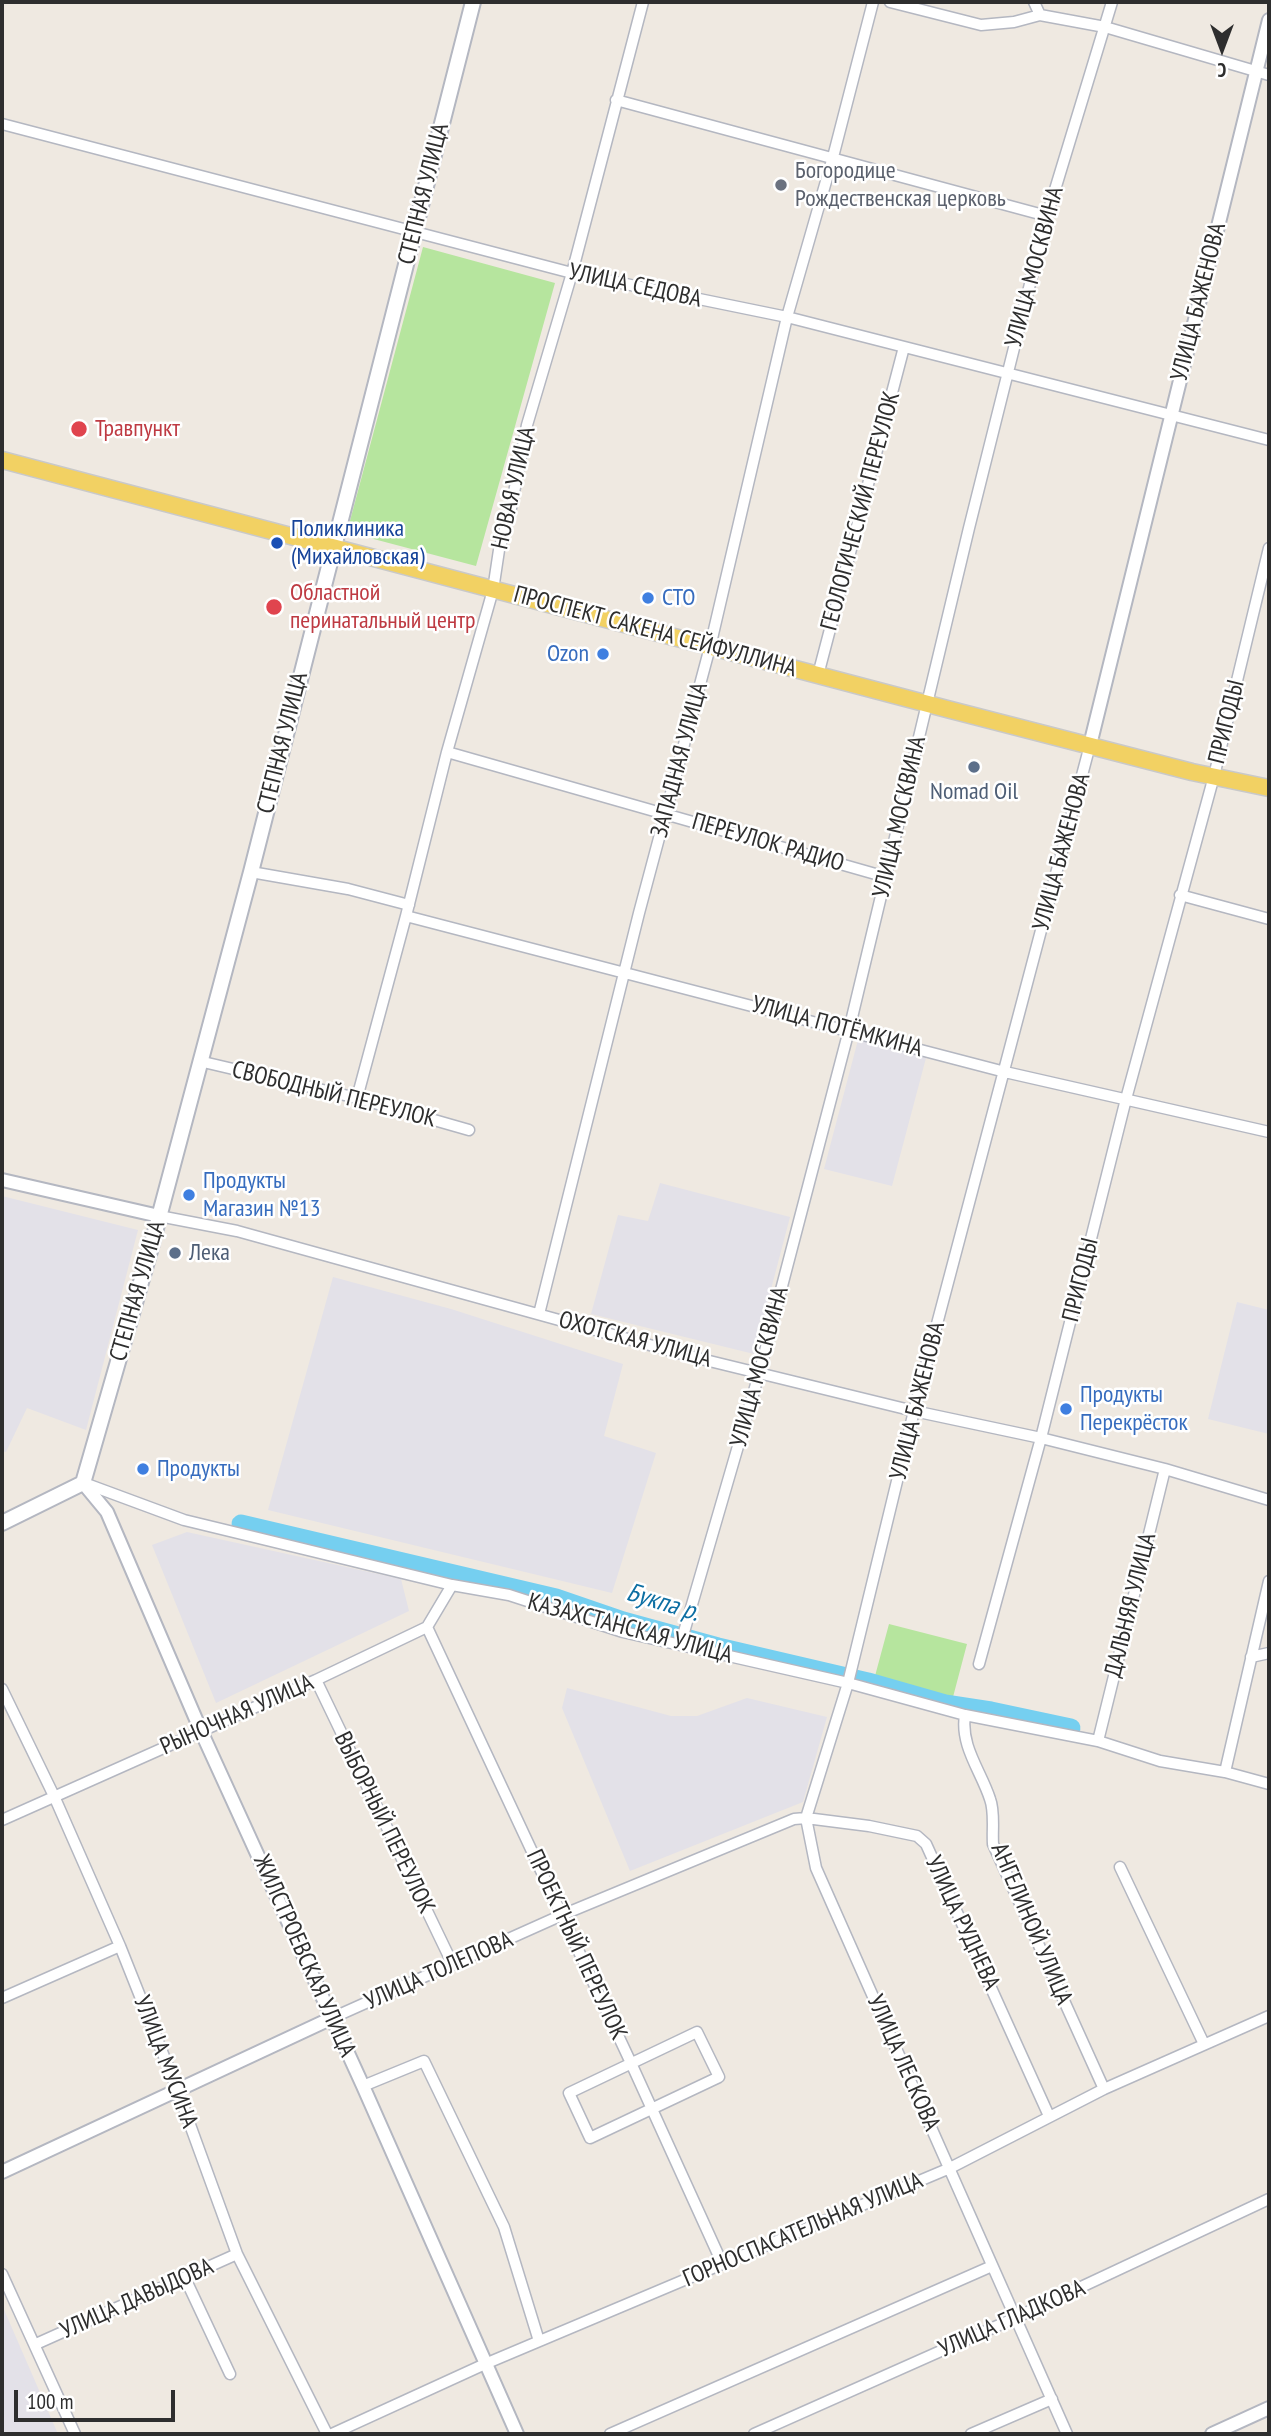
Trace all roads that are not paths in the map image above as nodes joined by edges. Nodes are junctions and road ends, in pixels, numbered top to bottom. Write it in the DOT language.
graph roads {
  1 [pos="472,2"];
  2 [pos="643,2"];
  3 [pos="873,2"];
  4 [pos="890,2"];
  5 [pos="1034,2"];
  6 [pos="1112,2"];
  7 [pos="1040,15"];
  8 [pos="1269,20"];
  9 [pos="1105,27"];
  10 [pos="1256,72"];
  11 [pos="1269,75"];
  12 [pos="616,100"];
  13 [pos="2,124"];
  14 [pos="833,158"];
  15 [pos="1047,216"];
  16 [pos="415,233"];
  17 [pos="572,274"];
  18 [pos="787,317"];
  19 [pos="904,347"];
  20 [pos="1007,373"];
  21 [pos="1171,416"];
  22 [pos="1269,440"];
  23 [pos="2,460"];
  24 [pos="332,547"];
  25 [pos="1269,548"];
  26 [pos="493,590"];
  27 [pos="710,647"];
  28 [pos="818,675"];
  29 [pos="927,703"];
  30 [pos="1090,746"];
  31 [pos="447,752"];
  32 [pos="1214,776"];
  33 [pos="1269,788"];
  34 [pos="665,813"];
  35 [pos="251,872"];
  36 [pos="886,877"];
  37 [pos="1180,895"];
  38 [pos="408,911"];
  39 [pos="1269,919"];
  40 [pos="624,971"];
  41 [pos="849,1030"];
  42 [pos="199,1061"];
  43 [pos="1006,1072"];
  44 [pos="357,1098"];
  45 [pos="1126,1099"];
  46 [pos="469,1130"];
  47 [pos="1269,1132"];
  48 [pos="2,1181"];
  49 [pos="159,1216"];
  50 [pos="539,1314"];
  51 [pos="759,1374"];
  52 [pos="914,1411"];
  53 [pos="1041,1437"];
  54 [pos="1165,1469"];
  55 [pos="83,1482"];
  56 [pos="1269,1500"];
  57 [pos="2,1523"];
  58 [pos="1269,1581"];
  59 [pos="452,1585"];
  60 [pos="427,1627"];
  61 [pos="684,1632"];
  62 [pos="1269,1653"];
  63 [pos="1251,1657"];
  64 [pos="979,1664"];
  65 [pos="316,1680"];
  66 [pos="848,1683"];
  67 [pos="2,1689"];
  68 [pos="965,1715"];
  69 [pos="201,1731"];
  70 [pos="1098,1741"];
  71 [pos="1225,1772"];
  72 [pos="1269,1783"];
  73 [pos="54,1796"];
  74 [pos="806,1818"];
  75 [pos="2,1820"];
  76 [pos="1120,1867"];
  77 [pos="562,1915"];
  78 [pos="120,1946"];
  79 [pos="453,1965"];
  80 [pos="2,1998"];
  81 [pos="1269,2016"];
  82 [pos="332,2018"];
  83 [pos="1204,2044"];
  84 [pos="631,2063"];
  85 [pos="363,2086"];
  86 [pos="177,2089"];
  87 [pos="1104,2090"];
  88 [pos="652,2109"];
  89 [pos="1049,2116"];
  90 [pos="950,2168"];
  91 [pos="2,2172"];
  92 [pos="1269,2199"];
  93 [pos="237,2253"];
  94 [pos="722,2263"];
  95 [pos="992,2266"];
  96 [pos="2,2274"];
  97 [pos="185,2278"];
  98 [pos="1016,2318"];
  99 [pos="539,2342"];
  100 [pos="36,2344"];
  101 [pos="485,2364"];
  102 [pos="230,2374"];
  103 [pos="1052,2399"];
  104 [pos="1269,2408"];
  105 [pos="75,2434"];
  106 [pos="329,2434"];
  107 [pos="517,2434"];
  108 [pos="610,2434"];
  109 [pos="754,2434"];
  110 [pos="971,2434"];
  111 [pos="1068,2434"];
  112 [pos="1212,2434"];
  1 -- 16 [label="main road, СТЕПНАЯ УЛИЦА"];
  2 -- 12 [label="street, НОВАЯ УЛИЦА"];
  3 -- 14 [label="street, ЗАПАДНАЯ УЛИЦА"];
  4 -- 7 [label="street"];
  5 -- 7 [label="street"];
  6 -- 9 [label="street, УЛИЦА МОСКВИНА"];
  7 -- 9 [label="street"];
  8 -- 10 [label="street, УЛИЦА БАЖЕНОВА"];
  9 -- 10 [label="street"];
  9 -- 15 [label="street, УЛИЦА МОСКВИНА"];
  10 -- 11 [label="street"];
  10 -- 21 [label="street, УЛИЦА БАЖЕНОВА"];
  12 -- 14 [label="street"];
  12 -- 17 [label="street, НОВАЯ УЛИЦА"];
  13 -- 16 [label="street, УЛИЦА СЕДОВА"];
  14 -- 15 [label="street"];
  14 -- 18 [label="street, ЗАПАДНАЯ УЛИЦА"];
  15 -- 20 [label="street, УЛИЦА МОСКВИНА"];
  16 -- 17 [label="street, УЛИЦА СЕДОВА"];
  16 -- 24 [label="main road, СТЕПНАЯ УЛИЦА"];
  17 -- 18 [label="street, УЛИЦА СЕДОВА"];
  17 -- 26 [label="street, НОВАЯ УЛИЦА"];
  18 -- 19 [label="street, УЛИЦА СЕДОВА"];
  18 -- 27 [label="street, ЗАПАДНАЯ УЛИЦА"];
  19 -- 20 [label="street, УЛИЦА СЕДОВА"];
  19 -- 28 [label="street, ГЕОЛОГИЧЕСКИЙ ПЕРЕУЛОК"];
  20 -- 21 [label="street, УЛИЦА СЕДОВА"];
  20 -- 29 [label="street, УЛИЦА МОСКВИНА"];
  21 -- 22 [label="street, УЛИЦА СЕДОВА"];
  21 -- 30 [label="street, УЛИЦА БАЖЕНОВА"];
  23 -- 24 [label="main road, ПРОСПЕКТ САКЕНА СЕЙФУЛЛИНА"];
  24 -- 26 [label="main road, ПРОСПЕКТ САКЕНА СЕЙФУЛЛИНА"];
  24 -- 35 [label="main road, СТЕПНАЯ УЛИЦА"];
  25 -- 32 [label="street, ПРИГОДЫ"];
  26 -- 27 [label="main road, ПРОСПЕКТ САКЕНА СЕЙФУЛЛИНА"];
  26 -- 31 [label="street, НОВАЯ УЛИЦА"];
  27 -- 28 [label="main road, ПРОСПЕКТ САКЕНА СЕЙФУЛЛИНА"];
  27 -- 34 [label="street, ЗАПАДНАЯ УЛИЦА"];
  28 -- 29 [label="main road, ПРОСПЕКТ САКЕНА СЕЙФУЛЛИНА"];
  29 -- 30 [label="main road, ПРОСПЕКТ САКЕНА СЕЙФУЛЛИНА"];
  29 -- 36 [label="street, УЛИЦА МОСКВИНА"];
  30 -- 32 [label="main road, ПРОСПЕКТ САКЕНА СЕЙФУЛЛИНА"];
  30 -- 43 [label="street, УЛИЦА БАЖЕНОВА"];
  31 -- 34 [label="street, ПЕРЕУЛОК РАДИО"];
  31 -- 38 [label="street, НОВАЯ УЛИЦА"];
  32 -- 33 [label="main road, ПРОСПЕКТ САКЕНА СЕЙФУЛЛИНА"];
  32 -- 37 [label="street, ПРИГОДЫ"];
  34 -- 36 [label="street, ПЕРЕУЛОК РАДИО"];
  34 -- 40 [label="street, ЗАПАДНАЯ УЛИЦА"];
  35 -- 38 [label="street, УЛИЦА ПОТЁМКИНА"];
  35 -- 42 [label="main road, СТЕПНАЯ УЛИЦА"];
  36 -- 41 [label="street, УЛИЦА МОСКВИНА"];
  37 -- 39 [label="street"];
  37 -- 45 [label="street, ПРИГОДЫ"];
  38 -- 40 [label="street, УЛИЦА ПОТЁМКИНА"];
  38 -- 44 [label="street, НОВАЯ УЛИЦА"];
  40 -- 41 [label="street, УЛИЦА ПОТЁМКИНА"];
  40 -- 50 [label="street, ЗАПАДНАЯ УЛИЦА"];
  41 -- 43 [label="street, УЛИЦА ПОТЁМКИНА"];
  41 -- 51 [label="street, УЛИЦА МОСКВИНА"];
  42 -- 44 [label="street, СВОБОДНЫЙ ПЕРЕУЛОК"];
  42 -- 49 [label="main road, СТЕПНАЯ УЛИЦА"];
  43 -- 45 [label="street, УЛИЦА ПОТЁМКИНА"];
  43 -- 52 [label="street, УЛИЦА БАЖЕНОВА"];
  44 -- 46 [label="street, СВОБОДНЫЙ ПЕРЕУЛОК"];
  45 -- 47 [label="street, УЛИЦА ПОТЁМКИНА"];
  45 -- 53 [label="street, ПРИГОДЫ"];
  48 -- 49 [label="street, ОХОТСКАЯ УЛИЦА"];
  49 -- 50 [label="street, ОХОТСКАЯ УЛИЦА"];
  49 -- 55 [label="main road, СТЕПНАЯ УЛИЦА"];
  50 -- 51 [label="street, ОХОТСКАЯ УЛИЦА"];
  51 -- 52 [label="street, ОХОТСКАЯ УЛИЦА"];
  51 -- 61 [label="street, УЛИЦА МОСКВИНА"];
  52 -- 53 [label="street, ОХОТСКАЯ УЛИЦА"];
  52 -- 66 [label="street, УЛИЦА БАЖЕНОВА"];
  53 -- 54 [label="street, ОХОТСКАЯ УЛИЦА"];
  53 -- 64 [label="street, ПРИГОДЫ"];
  54 -- 56 [label="street, ОХОТСКАЯ УЛИЦА"];
  54 -- 70 [label="street, ДАЛЬНЯЯ УЛИЦА"];
  55 -- 57 [label="main road"];
  55 -- 59 [label="street, КАЗАХСТАНСКАЯ УЛИЦА"];
  55 -- 69 [label="street, ЖИЛСТРОЕВСКАЯ УЛИЦА"];
  58 -- 63 [label="street"];
  59 -- 60 [label="street"];
  59 -- 66 [label="street, КАЗАХСТАНСКАЯ УЛИЦА"];
  60 -- 65 [label="street, РЫНОЧНАЯ УЛИЦА"];
  60 -- 77 [label="street, ПРОЕКТНЫЙ ПЕРЕУЛОК"];
  62 -- 63 [label="street"];
  63 -- 71 [label="street"];
  65 -- 69 [label="street, РЫНОЧНАЯ УЛИЦА"];
  65 -- 79 [label="street, ВЫБОРНЫЙ ПЕРЕУЛОК"];
  66 -- 68 [label="street, КАЗАХСТАНСКАЯ УЛИЦА"];
  66 -- 74 [label="street, УЛИЦА ЛЕСКОВА"];
  67 -- 73 [label="street, УЛИЦА МУСИНА"];
  68 -- 70 [label="street, КАЗАХСТАНСКАЯ УЛИЦА"];
  68 -- 87 [label="street, АНГЕЛИНОЙ УЛИЦА"];
  69 -- 73 [label="street, РЫНОЧНАЯ УЛИЦА"];
  69 -- 82 [label="street, ЖИЛСТРОЕВСКАЯ УЛИЦА"];
  70 -- 71 [label="street, КАЗАХСТАНСКАЯ УЛИЦА"];
  71 -- 72 [label="street, КАЗАХСТАНСКАЯ УЛИЦА"];
  73 -- 75 [label="street, РЫНОЧНАЯ УЛИЦА"];
  73 -- 78 [label="street, УЛИЦА МУСИНА"];
  74 -- 77 [label="street, УЛИЦА ТОЛЕПОВА"];
  74 -- 89 [label="street, УЛИЦА РУДНЕВА"];
  74 -- 90 [label="street, УЛИЦА ЛЕСКОВА"];
  76 -- 83 [label="street"];
  77 -- 79 [label="street, УЛИЦА ТОЛЕПОВА"];
  77 -- 84 [label="street, ПРОЕКТНЫЙ ПЕРЕУЛОК"];
  78 -- 80 [label="street"];
  78 -- 86 [label="street, УЛИЦА МУСИНА"];
  79 -- 82 [label="street, УЛИЦА ТОЛЕПОВА"];
  81 -- 83 [label="street, ГОРНОСПАСАТЕЛЬНАЯ УЛИЦА"];
  82 -- 85 [label="street, ЖИЛСТРОЕВСКАЯ УЛИЦА"];
  82 -- 86 [label="street, УЛИЦА ТОЛЕПОВА"];
  83 -- 87 [label="street, ГОРНОСПАСАТЕЛЬНАЯ УЛИЦА"];
  84 -- 88 [label="street, ПРОЕКТНЫЙ ПЕРЕУЛОК"];
  84 -- 88 [label="street"];
  84 -- 88 [label="street"];
  85 -- 99 [label="street"];
  85 -- 101 [label="street, ЖИЛСТРОЕВСКАЯ УЛИЦА"];
  86 -- 91 [label="street, УЛИЦА ТОЛЕПОВА"];
  86 -- 93 [label="street, УЛИЦА МУСИНА"];
  87 -- 89 [label="street, ГОРНОСПАСАТЕЛЬНАЯ УЛИЦА"];
  88 -- 94 [label="street, ПРОЕКТНЫЙ ПЕРЕУЛОК"];
  89 -- 90 [label="street, ГОРНОСПАСАТЕЛЬНАЯ УЛИЦА"];
  90 -- 94 [label="street, ГОРНОСПАСАТЕЛЬНАЯ УЛИЦА"];
  90 -- 95 [label="street, УЛИЦА ЛЕСКОВА"];
  92 -- 98 [label="street, УЛИЦА ГЛАДКОВА"];
  93 -- 97 [label="street, УЛИЦА ДАВЫДОВА"];
  93 -- 106 [label="street, УЛИЦА МУСИНА"];
  94 -- 99 [label="street, ГОРНОСПАСАТЕЛЬНАЯ УЛИЦА"];
  95 -- 98 [label="street, УЛИЦА ЛЕСКОВА"];
  95 -- 108 [label="street"];
  96 -- 100 [label="street, УЛИЦА ДАВЫДОВА"];
  97 -- 100 [label="street, УЛИЦА ДАВЫДОВА"];
  97 -- 102 [label="street"];
  98 -- 103 [label="street, УЛИЦА ЛЕСКОВА"];
  98 -- 109 [label="street, УЛИЦА ГЛАДКОВА"];
  99 -- 101 [label="street, ГОРНОСПАСАТЕЛЬНАЯ УЛИЦА"];
  100 -- 105 [label="street, УЛИЦА ДАВЫДОВА"];
  101 -- 106 [label="street, ГОРНОСПАСАТЕЛЬНАЯ УЛИЦА"];
  101 -- 107 [label="street, ЖИЛСТРОЕВСКАЯ УЛИЦА"];
  103 -- 110 [label="street"];
  103 -- 111 [label="street, УЛИЦА ЛЕСКОВА"];
  104 -- 112 [label="street"];
}
